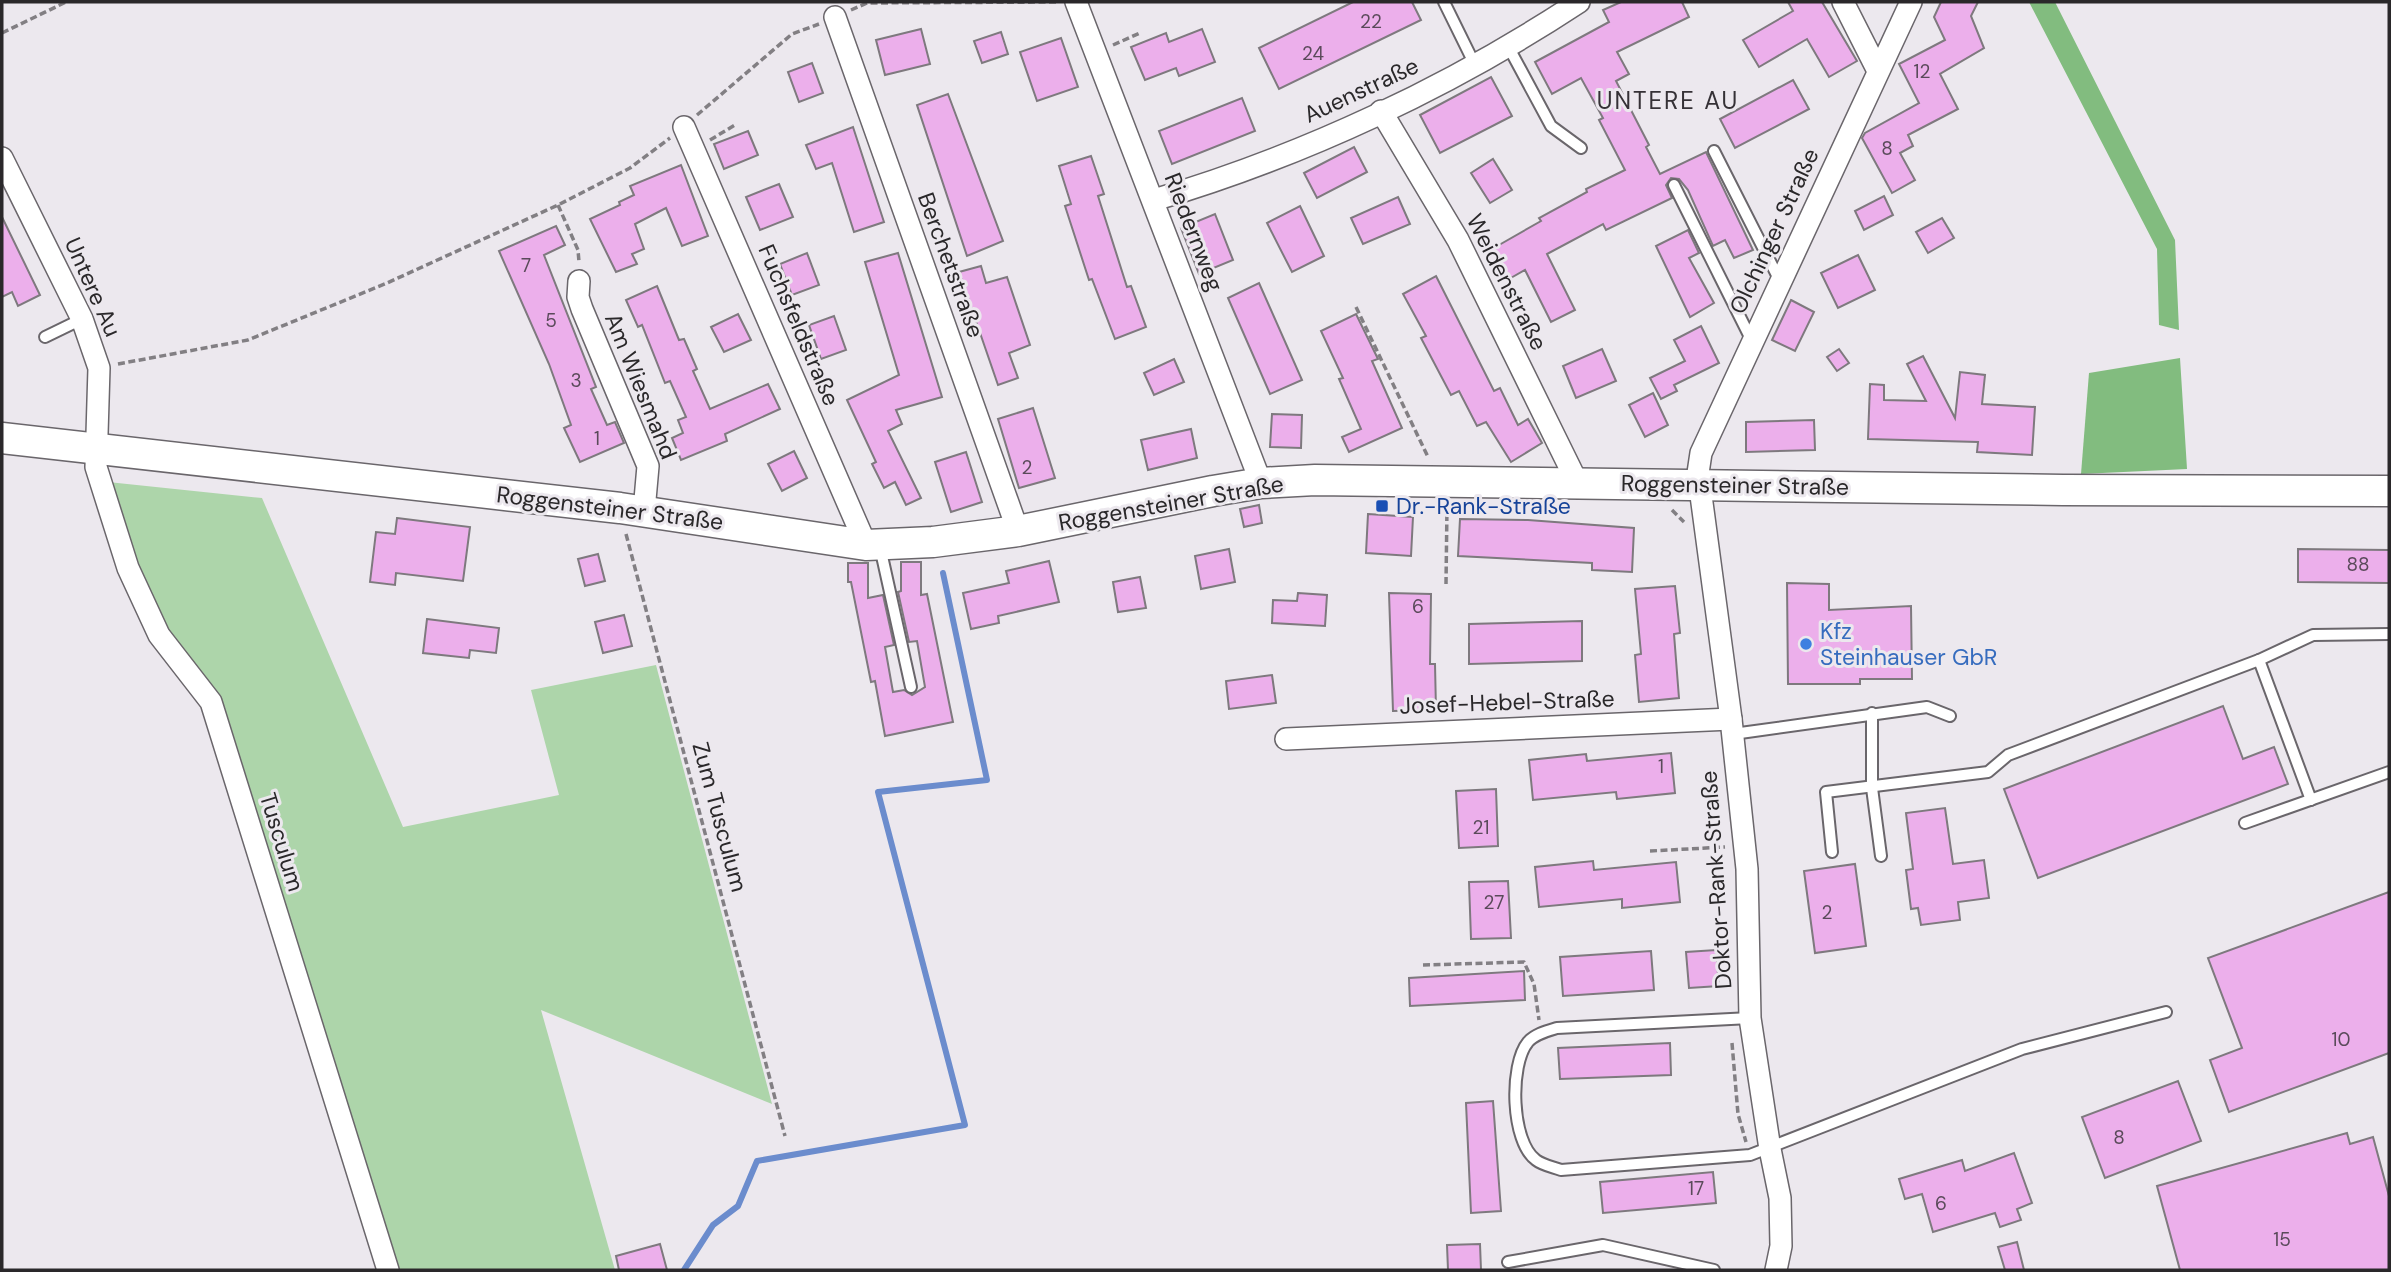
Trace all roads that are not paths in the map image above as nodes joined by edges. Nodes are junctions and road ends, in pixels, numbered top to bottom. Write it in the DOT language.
graph roads {
  1 [pos="1076,2"];
  2 [pos="1444,2"];
  3 [pos="1579,2"];
  4 [pos="1843,2"];
  5 [pos="1911,2"];
  6 [pos="835,17"];
  7 [pos="1509,48"];
  8 [pos="1475,65"];
  9 [pos="1877,69"];
  10 [pos="1381,111"];
  11 [pos="684,127"];
  12 [pos="1581,148"];
  13 [pos="1714,151"];
  14 [pos="2,158"];
  15 [pos="1674,185"];
  16 [pos="1154,200"];
  17 [pos="579,281"];
  18 [pos="1780,281"];
  19 [pos="82,318"];
  20 [pos="45,337"];
  21 [pos="1752,341"];
  22 [pos="2,438"];
  23 [pos="97,447"];
  24 [pos="1577,482"];
  25 [pos="1261,483"];
  26 [pos="1698,485"];
  27 [pos="2389,491"];
  28 [pos="632,509"];
  29 [pos="1018,531"];
  30 [pos="873,544"];
  31 [pos="2389,634"];
  32 [pos="2259,660"];
  33 [pos="911,687"];
  34 [pos="1872,713"];
  35 [pos="1950,716"];
  36 [pos="1732,726"];
  37 [pos="1286,739"];
  38 [pos="2389,772"];
  39 [pos="1872,788"];
  40 [pos="2311,800"];
  41 [pos="2245,823"];
  42 [pos="1832,852"];
  43 [pos="1881,856"];
  44 [pos="2166,1012"];
  45 [pos="1750,1018"];
  46 [pos="1769,1149"];
  47 [pos="1508,1262"];
  48 [pos="388,1270"];
  49 [pos="1714,1270"];
  50 [pos="1776,1270"];
  1 -- 16 [label="street, Riedernweg"];
  2 -- 8 [label="lane"];
  3 -- 7 [label="street, Auenstraße"];
  4 -- 9 [label="street"];
  5 -- 9 [label="street, Olchinger Straße"];
  6 -- 29 [label="street, Berchetstraße"];
  7 -- 8 [label="street, Auenstraße"];
  7 -- 12 [label="lane"];
  8 -- 10 [label="street, Auenstraße"];
  9 -- 18 [label="street, Olchinger Straße"];
  10 -- 16 [label="street, Auenstraße"];
  10 -- 24 [label="street, Weidenstraße"];
  11 -- 30 [label="street, Fuchsfeldstraße"];
  13 -- 18 [label="lane"];
  14 -- 19 [label="street, Untere Au"];
  15 -- 21 [label="lane"];
  16 -- 25 [label="street, Riedernweg"];
  17 -- 28 [label="street, Am Wiesmahd"];
  18 -- 21 [label="street, Olchinger Straße"];
  19 -- 20 [label="lane"];
  19 -- 23 [label="street, Untere Au"];
  21 -- 26 [label="street, Olchinger Straße"];
  22 -- 23 [label="street, Roggensteiner Straße"];
  23 -- 28 [label="street, Roggensteiner Straße"];
  23 -- 48 [label="street, Tusculum"];
  24 -- 25 [label="street, Roggensteiner Straße"];
  24 -- 26 [label="street, Roggensteiner Straße"];
  25 -- 29 [label="street, Roggensteiner Straße"];
  26 -- 27 [label="street, Roggensteiner Straße"];
  26 -- 36 [label="street, Doktor-Rank-Straße"];
  28 -- 30 [label="street, Roggensteiner Straße"];
  29 -- 30 [label="street, Roggensteiner Straße"];
  30 -- 33 [label="lane"];
  31 -- 32 [label="lane"];
  32 -- 39 [label="lane"];
  32 -- 40 [label="lane"];
  34 -- 35 [label="lane"];
  34 -- 36 [label="lane"];
  34 -- 39 [label="lane"];
  36 -- 37 [label="street, Josef-Hebel-Straße"];
  36 -- 45 [label="street, Doktor-Rank-Straße"];
  38 -- 40 [label="lane"];
  39 -- 42 [label="lane"];
  39 -- 43 [label="lane"];
  40 -- 41 [label="lane"];
  44 -- 46 [label="lane"];
  45 -- 46 [label="street, Doktor-Rank-Straße"];
  45 -- 46 [label="lane"];
  46 -- 50 [label="street, Doktor-Rank-Straße"];
  47 -- 49 [label="lane"];
}
